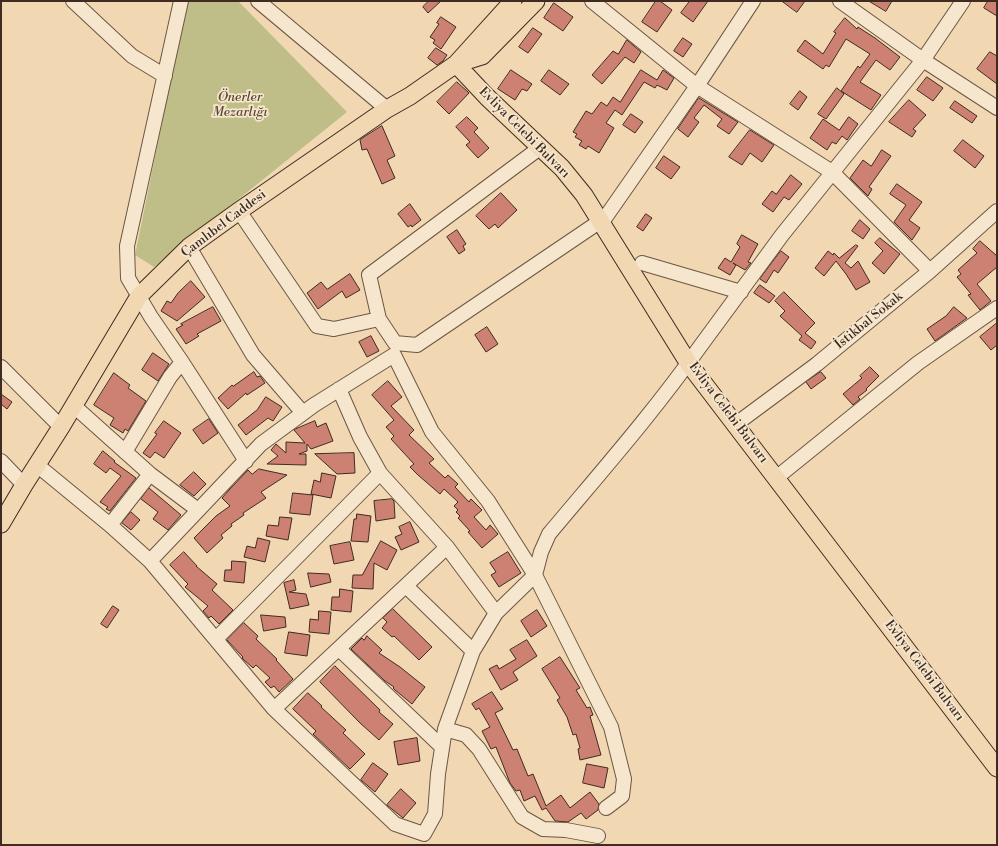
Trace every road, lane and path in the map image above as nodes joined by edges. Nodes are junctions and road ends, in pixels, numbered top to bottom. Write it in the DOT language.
graph roads {
  1 [pos="74,1"];
  2 [pos="181,1"];
  3 [pos="513,1"];
  4 [pos="536,1"];
  5 [pos="592,1"];
  6 [pos="753,1"];
  7 [pos="840,1"];
  8 [pos="963,1"];
  9 [pos="265,3"];
  10 [pos="923,60"];
  11 [pos="456,64"];
  12 [pos="164,76"];
  13 [pos="697,86"];
  14 [pos="997,108"];
  15 [pos="387,109"];
  16 [pos="541,147"];
  17 [pos="832,172"];
  18 [pos="239,211"];
  19 [pos="997,211"];
  20 [pos="600,221"];
  21 [pos="189,247"];
  22 [pos="642,262"];
  23 [pos="930,271"];
  24 [pos="741,292"];
  25 [pos="139,296"];
  26 [pos="997,308"];
  27 [pos="379,319"];
  28 [pos="182,362"];
  29 [pos="689,364"];
  30 [pos="1,368"];
  31 [pos="339,389"];
  32 [pos="74,406"];
  33 [pos="303,413"];
  34 [pos="736,424"];
  35 [pos="61,427"];
  36 [pos="125,452"];
  37 [pos="1,461"];
  38 [pos="246,461"];
  39 [pos="37,465"];
  40 [pos="380,473"];
  41 [pos="150,474"];
  42 [pos="781,474"];
  43 [pos="24,484"];
  44 [pos="198,510"];
  45 [pos="1,524"];
  46 [pos="110,525"];
  47 [pos="447,547"];
  48 [pos="150,561"];
  49 [pos="535,575"];
  50 [pos="406,586"];
  51 [pos="496,613"];
  52 [pos="216,639"];
  53 [pos="338,649"];
  54 [pos="473,651"];
  55 [pos="274,709"];
  56 [pos="445,729"];
  57 [pos="442,747"];
  58 [pos="997,768"];
  59 [pos="606,808"];
  60 [pos="598,836"];
  1 -- 12 [label="street"];
  2 -- 12 [label="street"];
  3 -- 11 [label="main road, Çamlıbel Caddesi"];
  4 -- 11 [label="main road, Çamlıbel Caddesi"];
  5 -- 13 [label="street"];
  6 -- 13 [label="street"];
  7 -- 10 [label="street"];
  8 -- 10 [label="street"];
  9 -- 15 [label="street"];
  10 -- 14 [label="street"];
  10 -- 17 [label="street"];
  11 -- 15 [label="main road, Çamlıbel Caddesi"];
  11 -- 16 [label="main road, Evliya Celebi Bulvarı"];
  12 -- 25 [label="street"];
  13 -- 17 [label="street"];
  13 -- 20 [label="street"];
  15 -- 18 [label="main road, Çamlıbel Caddesi"];
  16 -- 20 [label="main road, Evliya Celebi Bulvarı"];
  16 -- 27 [label="street"];
  17 -- 23 [label="street"];
  17 -- 24 [label="street"];
  18 -- 21 [label="main road, Çamlıbel Caddesi"];
  18 -- 27 [label="street"];
  19 -- 23 [label="street, İstikbal Sokak"];
  20 -- 27 [label="street"];
  20 -- 29 [label="main road, Evliya Celebi Bulvarı"];
  21 -- 25 [label="main road, Çamlıbel Caddesi"];
  21 -- 33 [label="street"];
  22 -- 24 [label="street"];
  23 -- 34 [label="street, İstikbal Sokak"];
  24 -- 29 [label="street"];
  25 -- 28 [label="street"];
  25 -- 32 [label="main road, Çamlıbel Caddesi"];
  26 -- 42 [label="street"];
  28 -- 36 [label="street"];
  28 -- 38 [label="street"];
  29 -- 34 [label="main road, Evliya Celebi Bulvarı"];
  29 -- 49 [label="street"];
  30 -- 35 [label="street"];
  31 -- 33 [label="street"];
  31 -- 40 [label="street"];
  31 -- 49 [label="street"];
  32 -- 35 [label="main road, Çamlıbel Caddesi"];
  32 -- 36 [label="street"];
  33 -- 38 [label="street"];
  34 -- 58 [label="main road, Evliya Celebi Bulvarı"];
  35 -- 39 [label="main road, Çamlıbel Caddesi"];
  36 -- 41 [label="street"];
  37 -- 43 [label="street"];
  38 -- 44 [label="street"];
  39 -- 43 [label="main road, Çamlıbel Caddesi"];
  39 -- 46 [label="street"];
  40 -- 47 [label="street"];
  40 -- 52 [label="street"];
  41 -- 44 [label="street"];
  41 -- 46 [label="street"];
  43 -- 45 [label="main road, Çamlıbel Caddesi"];
  44 -- 48 [label="street"];
  46 -- 48 [label="street"];
  47 -- 50 [label="street"];
  47 -- 51 [label="street"];
  48 -- 52 [label="street"];
  49 -- 51 [label="street"];
  49 -- 59 [label="street"];
  50 -- 53 [label="street"];
  50 -- 54 [label="street"];
  51 -- 54 [label="street"];
  52 -- 55 [label="street"];
  53 -- 55 [label="street"];
  53 -- 57 [label="street"];
  54 -- 56 [label="street"];
  55 -- 57 [label="street"];
  56 -- 57 [label="street"];
  56 -- 60 [label="street"];
}
